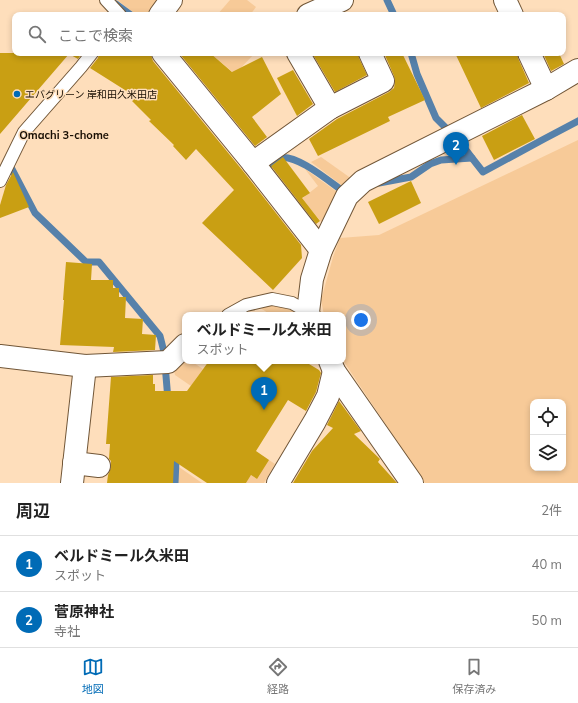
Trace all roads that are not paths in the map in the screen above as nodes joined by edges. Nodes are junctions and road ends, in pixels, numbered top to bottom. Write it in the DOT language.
graph roads {
  1 [pos="106,0"];
  2 [pos="171,0"];
  3 [pos="343,0"];
  4 [pos="505,0"];
  5 [pos="117,12"];
  6 [pos="162,12"];
  7 [pos="315,12"];
  8 [pos="350,12"];
  9 [pos="511,12"];
  10 [pos="89,56"];
  11 [pos="165,56"];
  12 [pos="300,56"];
  13 [pos="371,56"];
  14 [pos="530,56"];
  15 [pos="578,70"];
  16 [pos="546,89"];
  17 [pos="330,108"];
  18 [pos="254,163"];
  19 [pos="0,181"];
  20 [pos="321,250"];
  21 [pos="233,312"];
  22 [pos="305,312"];
  23 [pos="308,312"];
  24 [pos="182,348"];
  25 [pos="0,356"];
  26 [pos="85,366"];
  27 [pos="332,366"];
  28 [pos="99,466"];
  29 [pos="73,473"];
  30 [pos="278,483"];
  31 [pos="412,483"];
  1 -- 5 [label="lane"];
  2 -- 6 [label="street"];
  3 -- 7 [label="street"];
  3 -- 8 [label="street"];
  4 -- 9 [label="street"];
  10 -- 19 [label="lane"];
  11 -- 18 [label="street"];
  12 -- 17 [label="street"];
  13 -- 17 [label="street"];
  14 -- 16 [label="street"];
  15 -- 16 [label="street"];
  16 -- 20 [label="street"];
  17 -- 18 [label="street"];
  18 -- 20 [label="street"];
  20 -- 23 [label="street"];
  21 -- 22 [label="lane"];
  24 -- 26 [label="street"];
  25 -- 26 [label="street"];
  26 -- 29 [label="street"];
  27 -- 30 [label="street"];
  27 -- 31 [label="street"];
  28 -- 29 [label="street"];
}
